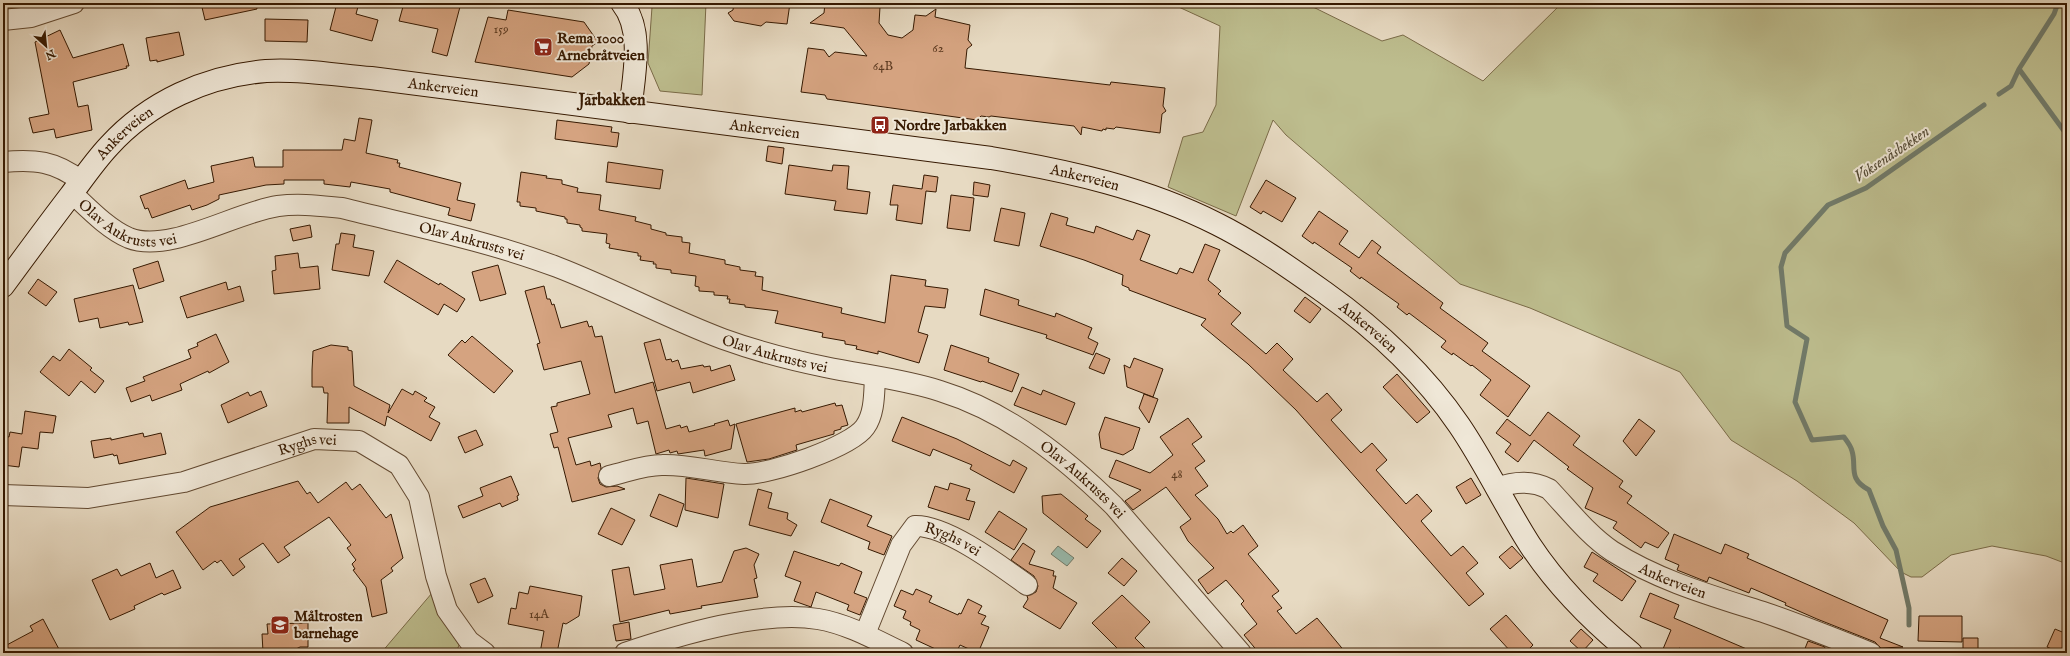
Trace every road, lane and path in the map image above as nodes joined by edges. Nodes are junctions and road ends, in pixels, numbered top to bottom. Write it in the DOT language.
graph roads {
  1 [pos="74,3"];
  2 [pos="622,3"];
  3 [pos="3,20"];
  4 [pos="630,112"];
  5 [pos="3,162"];
  6 [pos="77,187"];
  7 [pos="3,286"];
  8 [pos="875,377"];
  9 [pos="609,476"];
  10 [pos="1496,488"];
  11 [pos="3,495"];
  12 [pos="1027,585"];
  13 [pos="865,634"];
  14 [pos="485,653"];
  15 [pos="625,653"];
  16 [pos="903,653"];
  17 [pos="1241,653"];
  18 [pos="1630,653"];
  19 [pos="1871,653"];
  1 -- 3 [label="street"];
  2 -- 4 [label="main road"];
  4 -- 6 [label="main road, Ankerveien"];
  4 -- 10 [label="main road, Ankerveien"];
  5 -- 6 [label="street, Olav Aukrusts vei"];
  6 -- 7 [label="main road, Ankerveien"];
  6 -- 8 [label="street, Olav Aukrusts vei"];
  8 -- 9 [label="street"];
  8 -- 17 [label="street, Olav Aukrusts vei"];
  10 -- 18 [label="main road, Ankerveien"];
  10 -- 19 [label="street, Ankerveien"];
  11 -- 14 [label="street, Ryghs vei"];
  12 -- 13 [label="street, Ryghs vei"];
  13 -- 15 [label="street"];
  13 -- 16 [label="street"];
}
